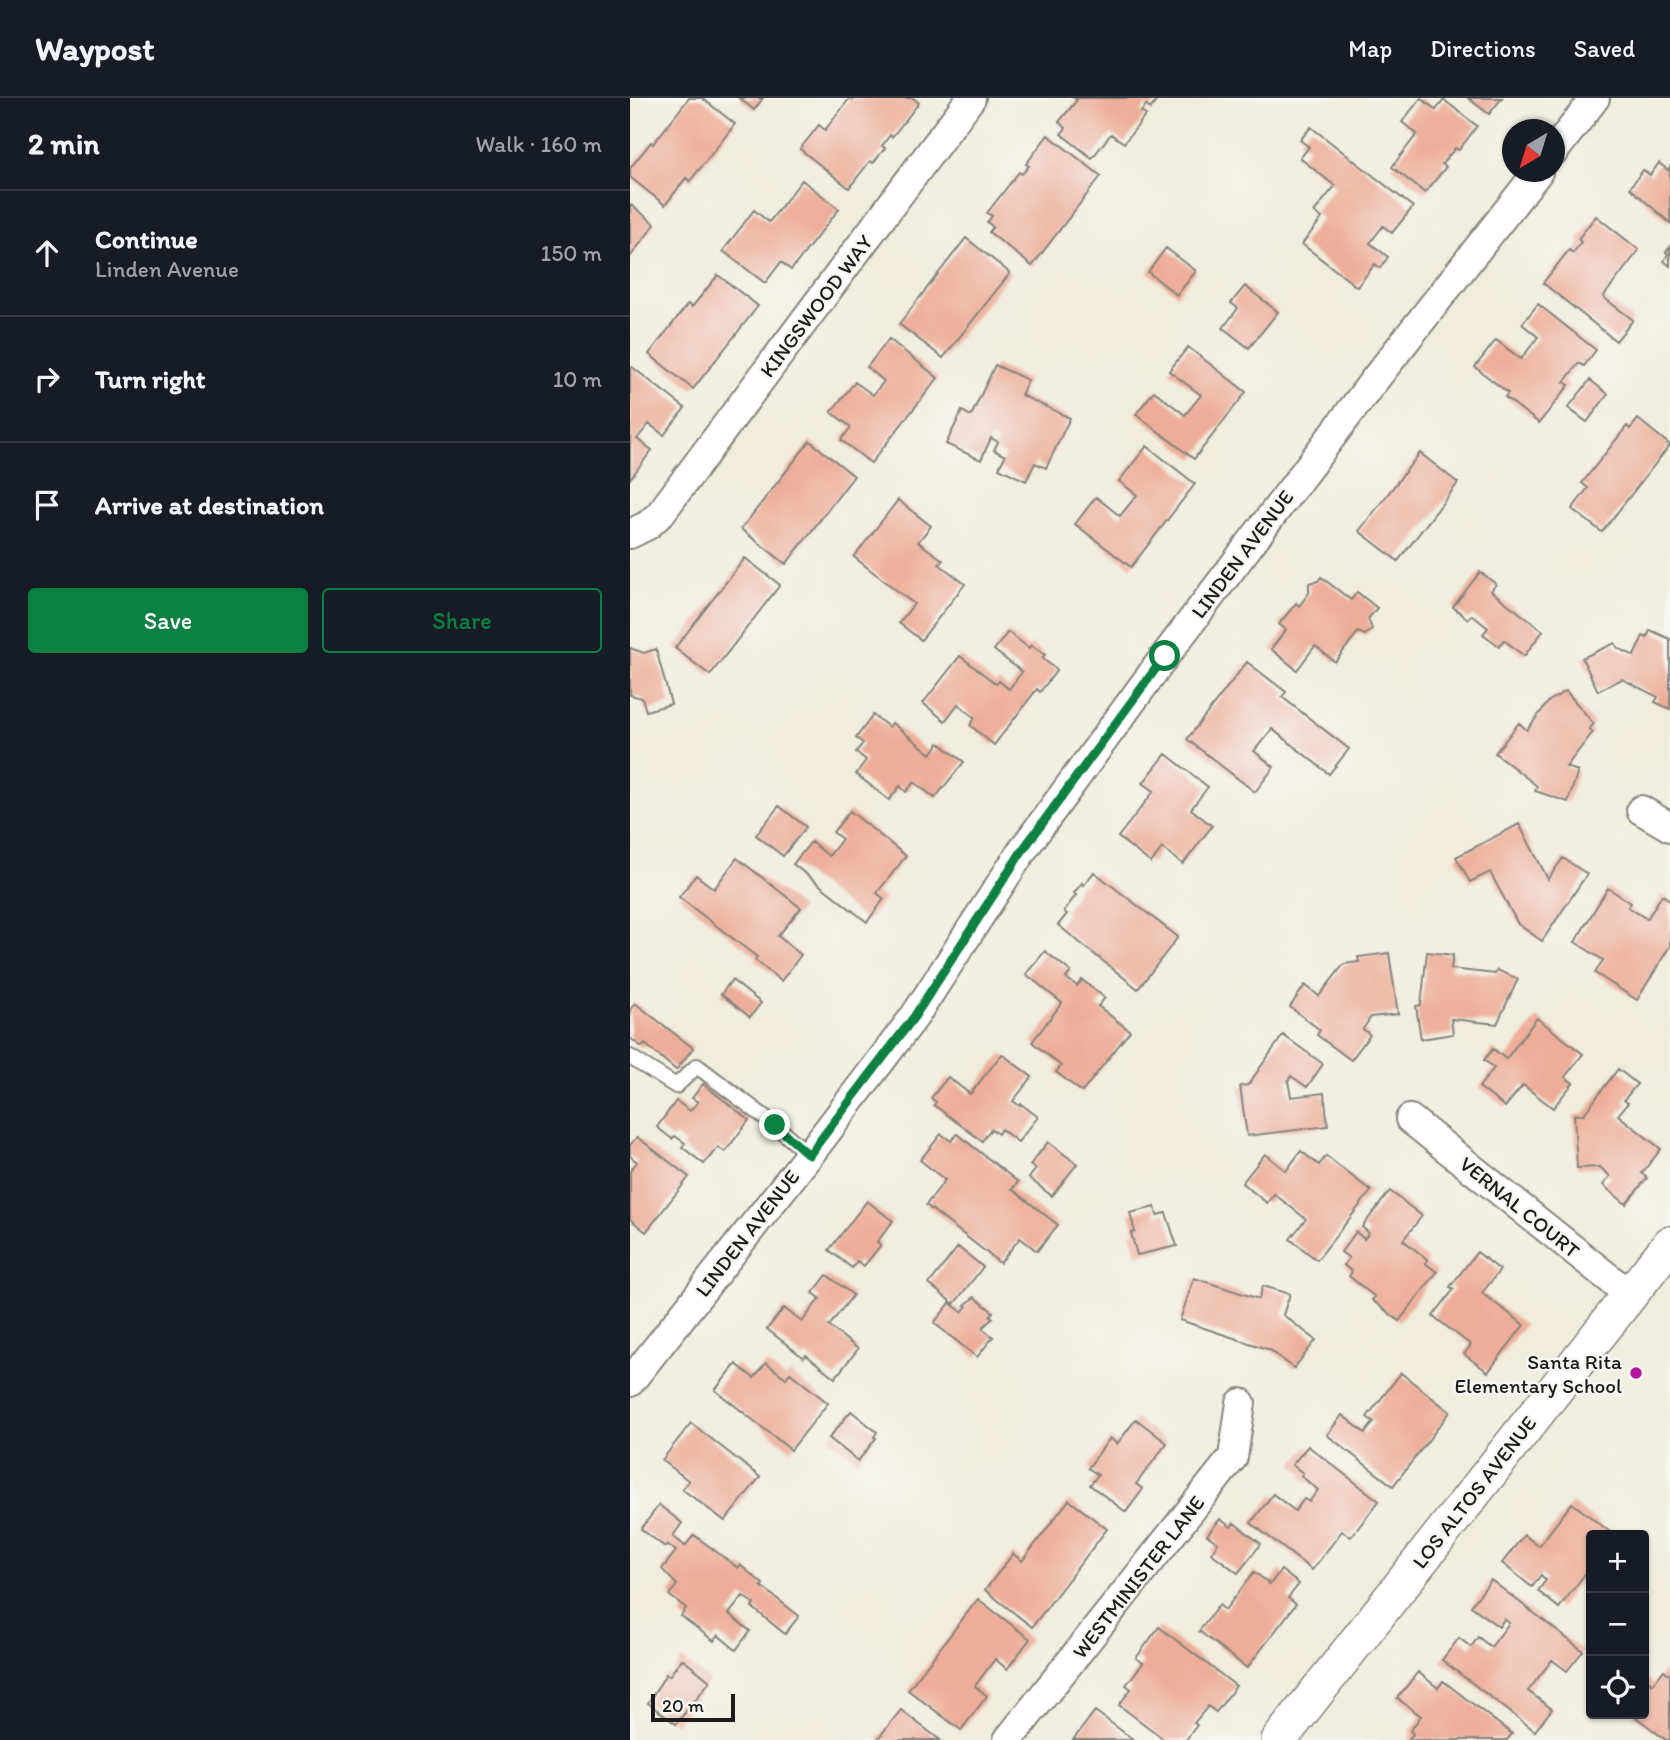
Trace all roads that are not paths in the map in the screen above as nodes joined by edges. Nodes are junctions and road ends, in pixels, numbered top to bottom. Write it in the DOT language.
graph roads {
  1 [pos="971,98"];
  2 [pos="1595,98"];
  3 [pos="1565,137"];
  4 [pos="1530,182"];
  5 [pos="630,534"];
  6 [pos="1641,810"];
  7 [pos="1670,827"];
  8 [pos="630,1057"];
  9 [pos="1410,1119"];
  10 [pos="809,1155"];
  11 [pos="1670,1244"];
  12 [pos="1630,1295"];
  13 [pos="630,1382"];
  14 [pos="1241,1403"];
  15 [pos="1008,1740"];
  16 [pos="1279,1740"];
  1 -- 5 [label="street, KINGSWOOD WAY"];
  2 -- 3 [label="street"];
  4 -- 10 [label="street, LINDEN AVENUE"];
  6 -- 7 [label="street"];
  8 -- 10 [label="lane"];
  9 -- 12 [label="street, VERNAL COURT"];
  10 -- 13 [label="street, LINDEN AVENUE"];
  11 -- 12 [label="street, LOS ALTOS AVENUE"];
  12 -- 16 [label="street, LOS ALTOS AVENUE"];
  14 -- 15 [label="street, WESTMINISTER LANE"];
}
